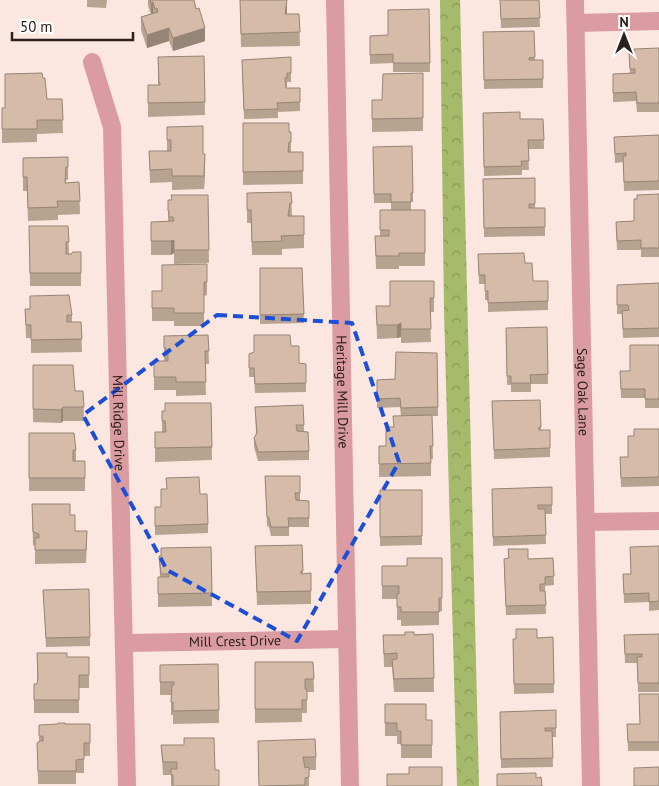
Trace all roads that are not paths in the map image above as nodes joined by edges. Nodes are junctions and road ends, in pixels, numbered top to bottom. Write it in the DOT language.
graph roads {
  1 [pos="335,0"];
  2 [pos="575,0"];
  3 [pos="659,21"];
  4 [pos="576,23"];
  5 [pos="92,62"];
  6 [pos="659,521"];
  7 [pos="586,522"];
  8 [pos="346,639"];
  9 [pos="125,643"];
  10 [pos="127,786"];
  11 [pos="350,786"];
  12 [pos="591,786"];
  1 -- 8 [label="street, Heritage Mill Drive"];
  2 -- 4 [label="street, Sage Oak Lane"];
  3 -- 4 [label="street"];
  4 -- 7 [label="street, Sage Oak Lane"];
  5 -- 9 [label="street, Mill Ridge Drive"];
  6 -- 7 [label="street"];
  7 -- 12 [label="street, Sage Oak Lane"];
  8 -- 9 [label="street, Mill Crest Drive"];
  8 -- 11 [label="street, Heritage Mill Drive"];
  9 -- 10 [label="street, Mill Ridge Drive"];
}
